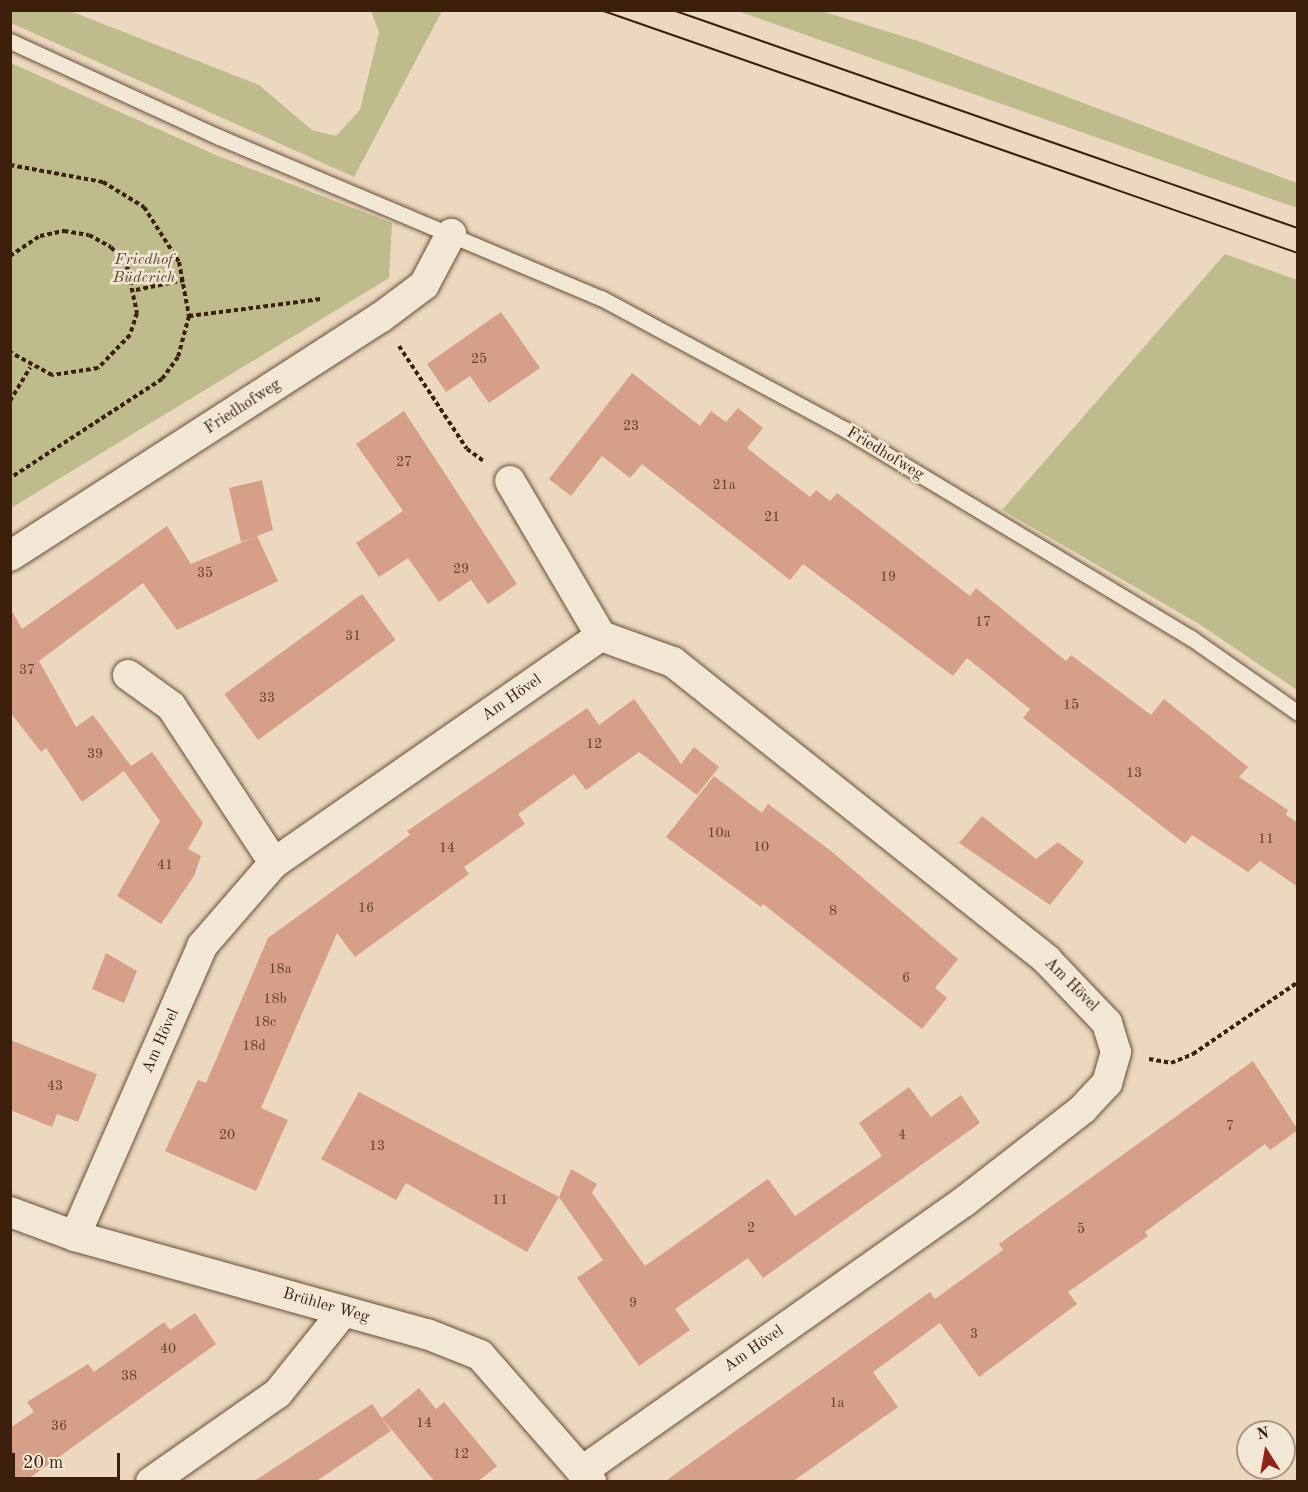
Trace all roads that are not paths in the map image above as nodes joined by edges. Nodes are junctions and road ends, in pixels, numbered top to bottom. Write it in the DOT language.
graph roads {
  1 [pos="10,40"];
  2 [pos="451,234"];
  3 [pos="510,481"];
  4 [pos="10,556"];
  5 [pos="601,636"];
  6 [pos="128,675"];
  7 [pos="1298,713"];
  8 [pos="274,863"];
  9 [pos="10,1212"];
  10 [pos="75,1236"];
  11 [pos="344,1311"];
  12 [pos="586,1476"];
  13 [pos="151,1482"];
  1 -- 2 [label="lane, Friedhofweg"];
  2 -- 4 [label="street, Friedhofweg"];
  2 -- 7 [label="lane, Friedhofweg"];
  3 -- 5 [label="street"];
  5 -- 8 [label="street, Am Hövel"];
  5 -- 12 [label="street, Am Hövel"];
  6 -- 8 [label="street"];
  8 -- 10 [label="street, Am Hövel"];
  9 -- 10 [label="street, Brühler Weg"];
  10 -- 11 [label="street, Brühler Weg"];
  11 -- 12 [label="street, Brühler Weg"];
  11 -- 13 [label="street"];
}
